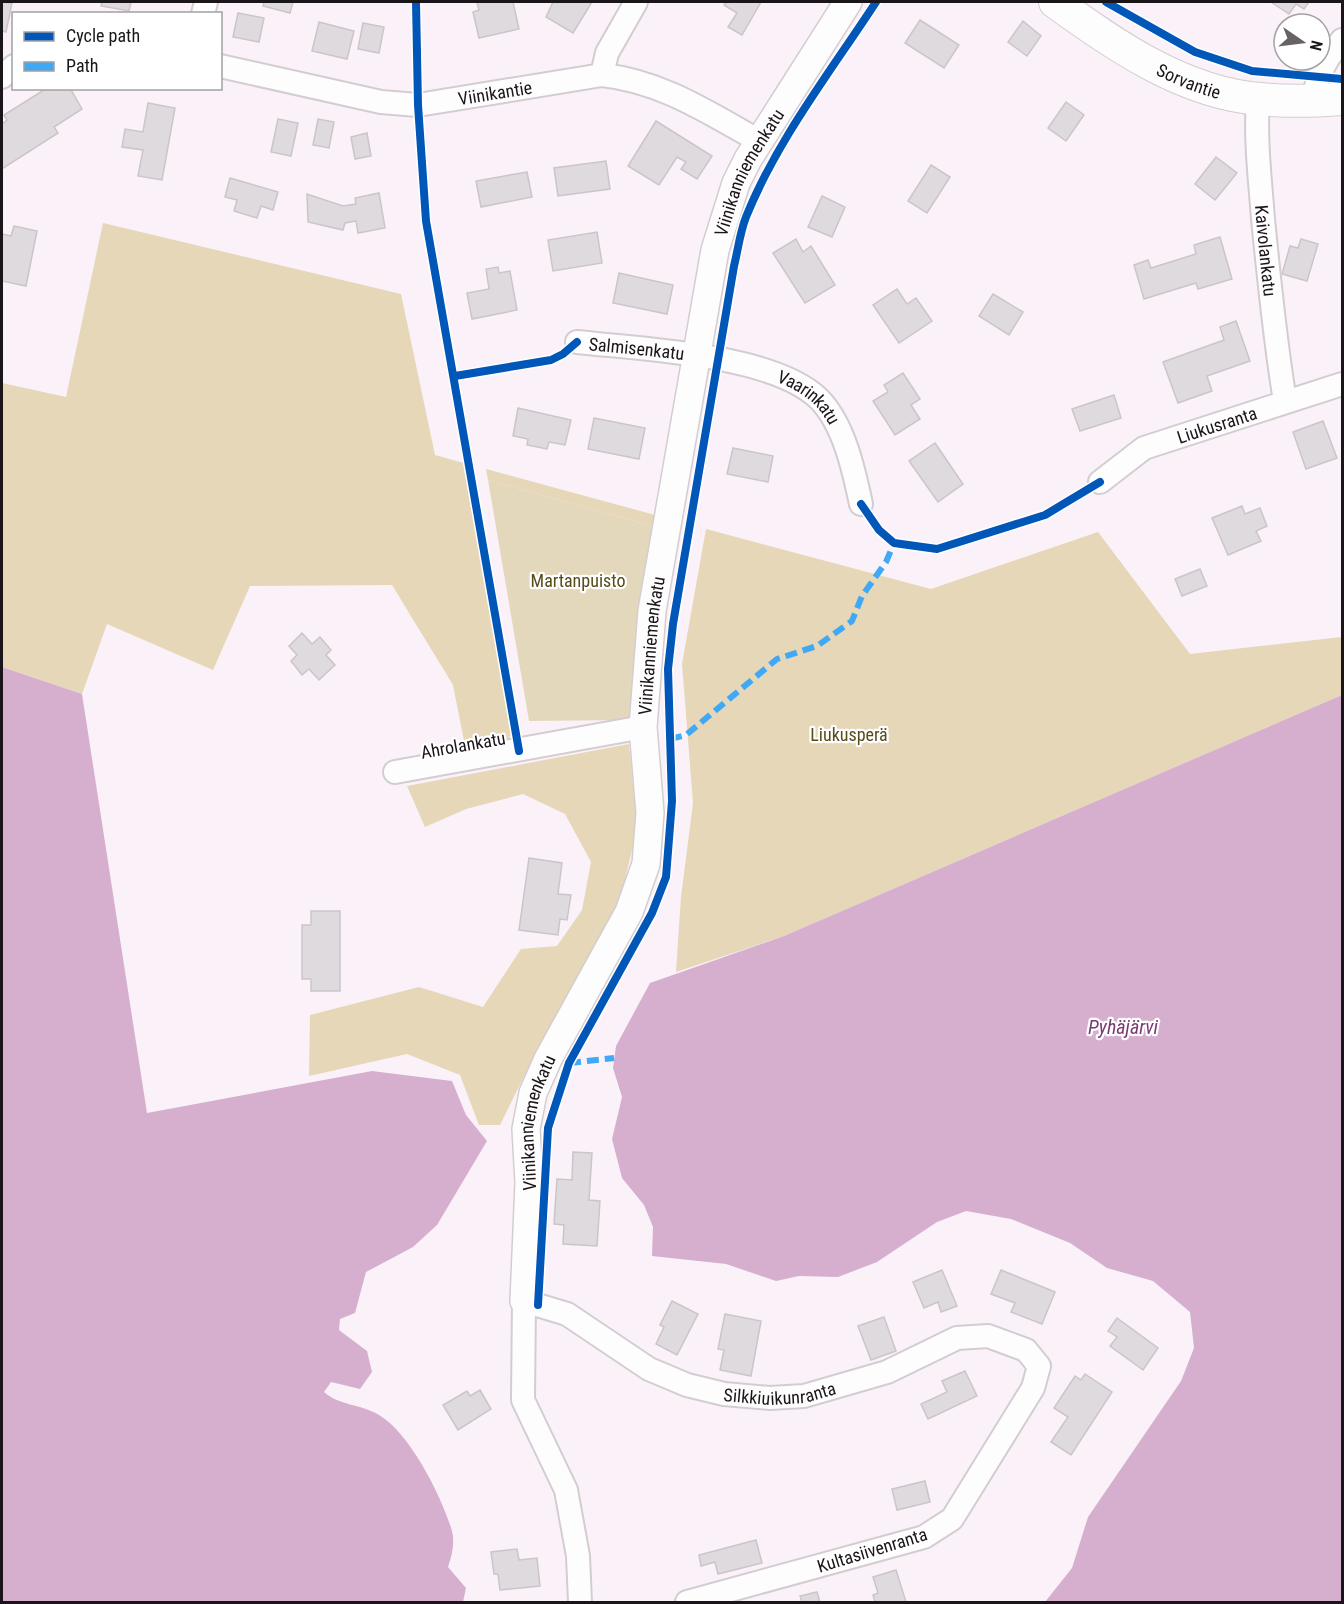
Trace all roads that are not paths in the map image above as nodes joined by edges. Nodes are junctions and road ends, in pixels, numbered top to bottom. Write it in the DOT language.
graph roads {
  1 [pos="636,2"];
  2 [pos="848,2"];
  3 [pos="1055,2"];
  4 [pos="1342,40"];
  5 [pos="222,66"];
  6 [pos="602,75"];
  7 [pos="1258,99"];
  8 [pos="1328,100"];
  9 [pos="759,141"];
  10 [pos="577,342"];
  11 [pos="696,356"];
  12 [pos="1342,384"];
  13 [pos="1285,401"];
  14 [pos="1100,482"];
  15 [pos="861,504"];
  16 [pos="643,727"];
  17 [pos="395,772"];
  18 [pos="524,1301"];
  19 [pos="1039,1366"];
  20 [pos="580,1602"];
  21 [pos="687,1602"];
  1 -- 6 [label="street"];
  2 -- 9 [label="street, Viinikanniemenkatu"];
  3 -- 7 [label="main road, Sorvantie"];
  4 -- 8 [label="street"];
  5 -- 6 [label="street, Viinikantie"];
  6 -- 9 [label="street, Viinikantie"];
  7 -- 8 [label="main road, Sorvantie"];
  7 -- 13 [label="street, Kaivolankatu"];
  9 -- 11 [label="street, Viinikanniemenkatu"];
  10 -- 11 [label="street, Salmisenkatu"];
  11 -- 15 [label="street, Vaarinkatu"];
  11 -- 16 [label="street, Viinikanniemenkatu"];
  12 -- 13 [label="street, Liukusranta"];
  13 -- 14 [label="street, Liukusranta"];
  16 -- 17 [label="street, Ahrolankatu"];
  16 -- 18 [label="street, Viinikanniemenkatu"];
  18 -- 19 [label="street, Silkkiuikunranta"];
  18 -- 20 [label="street"];
  19 -- 21 [label="street, Kultasiivenranta"];
}
